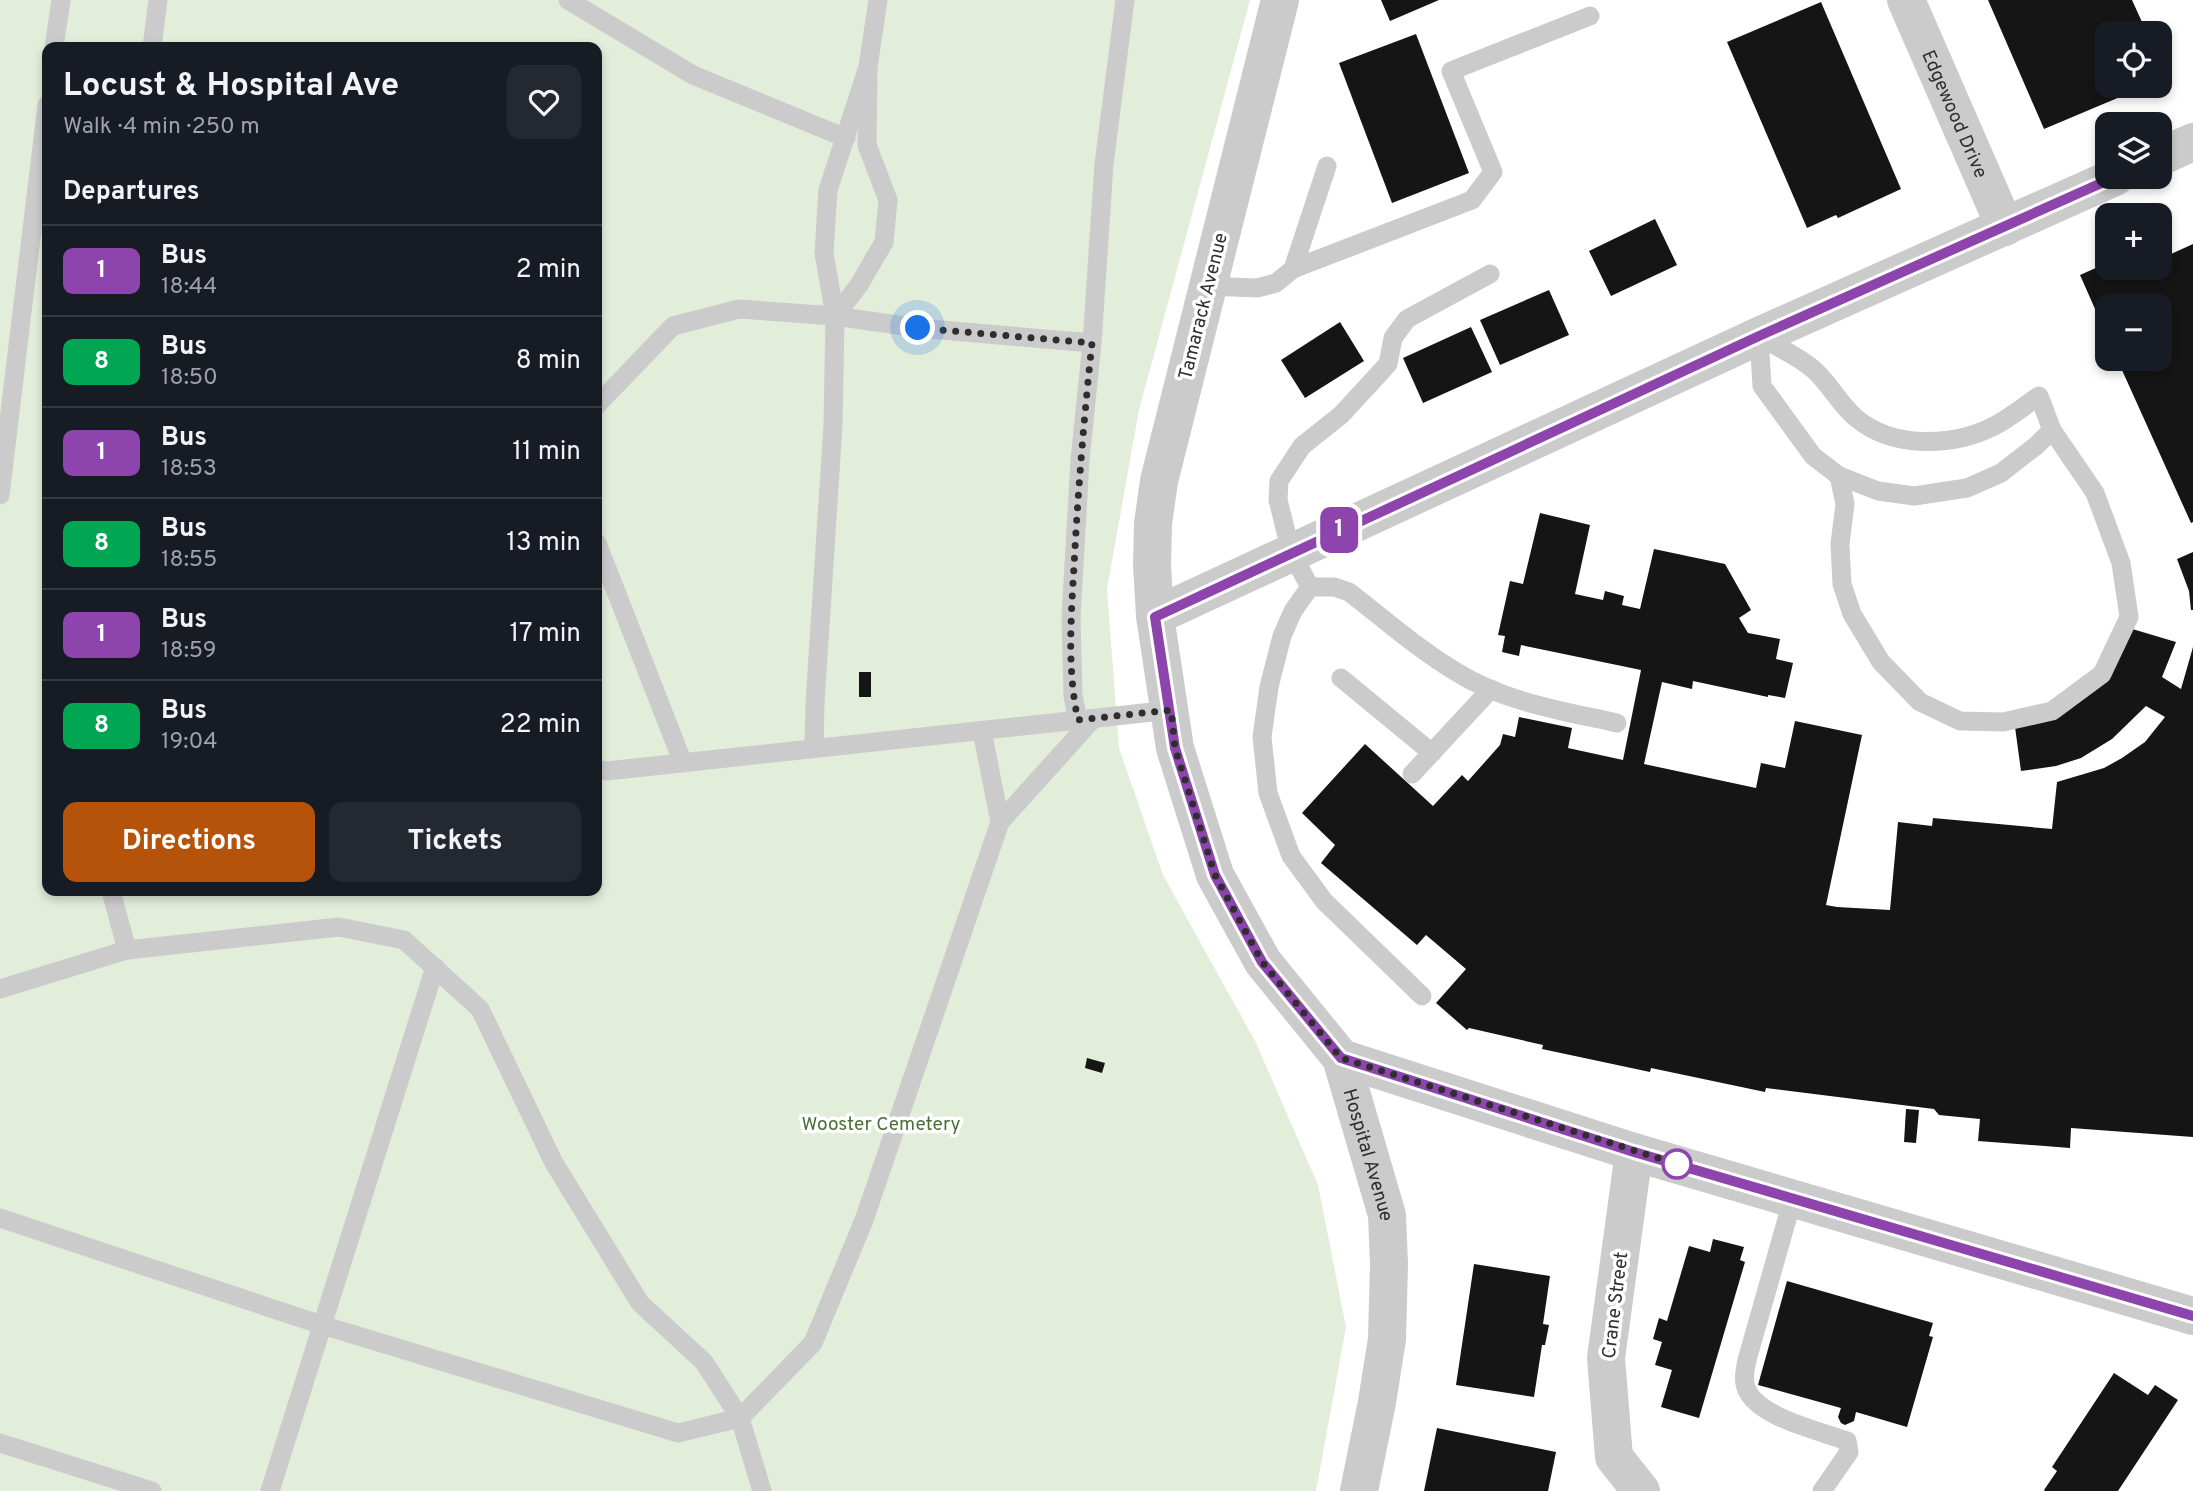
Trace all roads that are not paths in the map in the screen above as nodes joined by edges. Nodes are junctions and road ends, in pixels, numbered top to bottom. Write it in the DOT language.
graph roads {
  1 [pos="61,0"];
  2 [pos="158,0"];
  3 [pos="568,0"];
  4 [pos="878,0"];
  5 [pos="1125,0"];
  6 [pos="1280,0"];
  7 [pos="1906,0"];
  8 [pos="1590,16"];
  9 [pos="55,42"];
  10 [pos="153,42"];
  11 [pos="868,67"];
  12 [pos="846,138"];
  13 [pos="2193,142"];
  14 [pos="42,146"];
  15 [pos="2172,152"];
  16 [pos="1327,166"];
  17 [pos="2095,186"];
  18 [pos="2005,227"];
  19 [pos="1293,269"];
  20 [pos="1490,274"];
  21 [pos="1207,286"];
  22 [pos="835,316"];
  23 [pos="1759,336"];
  24 [pos="1092,343"];
  25 [pos="602,400"];
  26 [pos="2052,430"];
  27 [pos="1837,475"];
  28 [pos="0,495"];
  29 [pos="1291,552"];
  30 [pos="602,556"];
  31 [pos="1310,587"];
  32 [pos="1155,617"];
  33 [pos="1341,678"];
  34 [pos="1491,689"];
  35 [pos="1171,710"];
  36 [pos="1085,720"];
  37 [pos="1617,723"];
  38 [pos="982,731"];
  39 [pos="814,748"];
  40 [pos="1432,753"];
  41 [pos="682,763"];
  42 [pos="602,770"];
  43 [pos="1412,774"];
  44 [pos="1000,822"];
  45 [pos="112,896"];
  46 [pos="127,950"];
  47 [pos="435,967"];
  48 [pos="0,989"];
  49 [pos="1422,996"];
  50 [pos="1341,1058"];
  51 [pos="1634,1152"];
  52 [pos="1793,1198"];
  53 [pos="0,1218"];
  54 [pos="2193,1316"];
  55 [pos="322,1325"];
  56 [pos="740,1418"];
  57 [pos="0,1443"];
  58 [pos="1636,1489"];
  59 [pos="152,1491"];
  60 [pos="270,1491"];
  61 [pos="762,1491"];
  62 [pos="1359,1491"];
  63 [pos="1822,1491"];
  1 -- 9 [label="lane"];
  2 -- 10 [label="lane"];
  3 -- 12 [label="lane"];
  4 -- 11 [label="lane"];
  5 -- 24 [label="lane"];
  6 -- 21 [label="street, Tamarack Avenue"];
  7 -- 18 [label="street, Edgewood Drive"];
  8 -- 19 [label="lane"];
  11 -- 12 [label="lane"];
  11 -- 22 [label="lane"];
  12 -- 22 [label="lane"];
  13 -- 15 [label="street"];
  14 -- 28 [label="lane"];
  16 -- 19 [label="lane"];
  17 -- 18 [label="street"];
  18 -- 23 [label="street"];
  19 -- 21 [label="lane"];
  20 -- 29 [label="lane"];
  21 -- 32 [label="street, Tamarack Avenue"];
  22 -- 24 [label="lane"];
  22 -- 25 [label="lane"];
  22 -- 39 [label="lane"];
  23 -- 26 [label="lane"];
  23 -- 27 [label="lane"];
  23 -- 29 [label="street"];
  24 -- 36 [label="lane"];
  26 -- 27 [label="lane"];
  26 -- 27 [label="lane"];
  29 -- 31 [label="lane"];
  29 -- 32 [label="street"];
  30 -- 41 [label="lane"];
  31 -- 34 [label="lane"];
  31 -- 49 [label="lane"];
  32 -- 35 [label="street, Hospital Avenue"];
  33 -- 40 [label="lane"];
  34 -- 37 [label="lane"];
  34 -- 40 [label="lane"];
  35 -- 36 [label="lane"];
  35 -- 50 [label="street, Hospital Avenue"];
  36 -- 38 [label="lane"];
  36 -- 44 [label="lane"];
  38 -- 39 [label="lane"];
  38 -- 44 [label="lane"];
  39 -- 41 [label="lane"];
  40 -- 43 [label="lane"];
  41 -- 42 [label="lane"];
  44 -- 56 [label="lane"];
  45 -- 46 [label="lane"];
  46 -- 47 [label="lane"];
  46 -- 48 [label="lane"];
  47 -- 55 [label="lane"];
  47 -- 56 [label="lane"];
  50 -- 51 [label="street"];
  50 -- 62 [label="street, Hospital Avenue"];
  51 -- 52 [label="street"];
  51 -- 58 [label="street, Crane Street"];
  52 -- 54 [label="street"];
  52 -- 63 [label="lane"];
  53 -- 55 [label="lane"];
  55 -- 56 [label="lane"];
  55 -- 60 [label="lane"];
  56 -- 61 [label="lane"];
  57 -- 59 [label="lane"];
}
